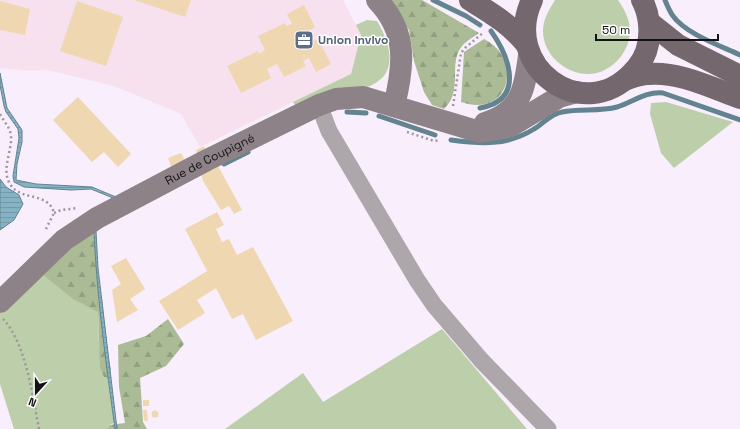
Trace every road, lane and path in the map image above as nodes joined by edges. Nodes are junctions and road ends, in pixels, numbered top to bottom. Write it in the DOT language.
graph roads {
  1 [pos="377,0"];
  2 [pos="470,0"];
  3 [pos="532,0"];
  4 [pos="642,0"];
  5 [pos="649,22"];
  6 [pos="480,36"];
  7 [pos="528,49"];
  8 [pos="740,76"];
  9 [pos="627,79"];
  10 [pos="577,92"];
  11 [pos="740,98"];
  12 [pos="319,105"];
  13 [pos="394,106"];
  14 [pos="0,114"];
  15 [pos="448,124"];
  16 [pos="43,235"];
  17 [pos="0,302"];
  18 [pos="0,316"];
  19 [pos="39,429"];
  20 [pos="548,429"];
  1 -- 13 [label="street"];
  2 -- 7 [label="main road"];
  3 -- 7 [label="main road"];
  4 -- 5 [label="main road"];
  5 -- 8 [label="main road"];
  5 -- 9 [label="main road"];
  6 -- 15 [label="path"];
  7 -- 10 [label="main road"];
  7 -- 15 [label="street, Rue de Coupigné"];
  9 -- 10 [label="main road"];
  9 -- 11 [label="main road"];
  10 -- 15 [label="street, Rue de Coupigné"];
  12 -- 13 [label="street, Rue de Coupigné"];
  12 -- 17 [label="street, Rue de Coupigné"];
  12 -- 20 [label="street"];
  13 -- 15 [label="street, Rue de Coupigné"];
  14 -- 16 [label="path"];
  18 -- 19 [label="path"];
}
